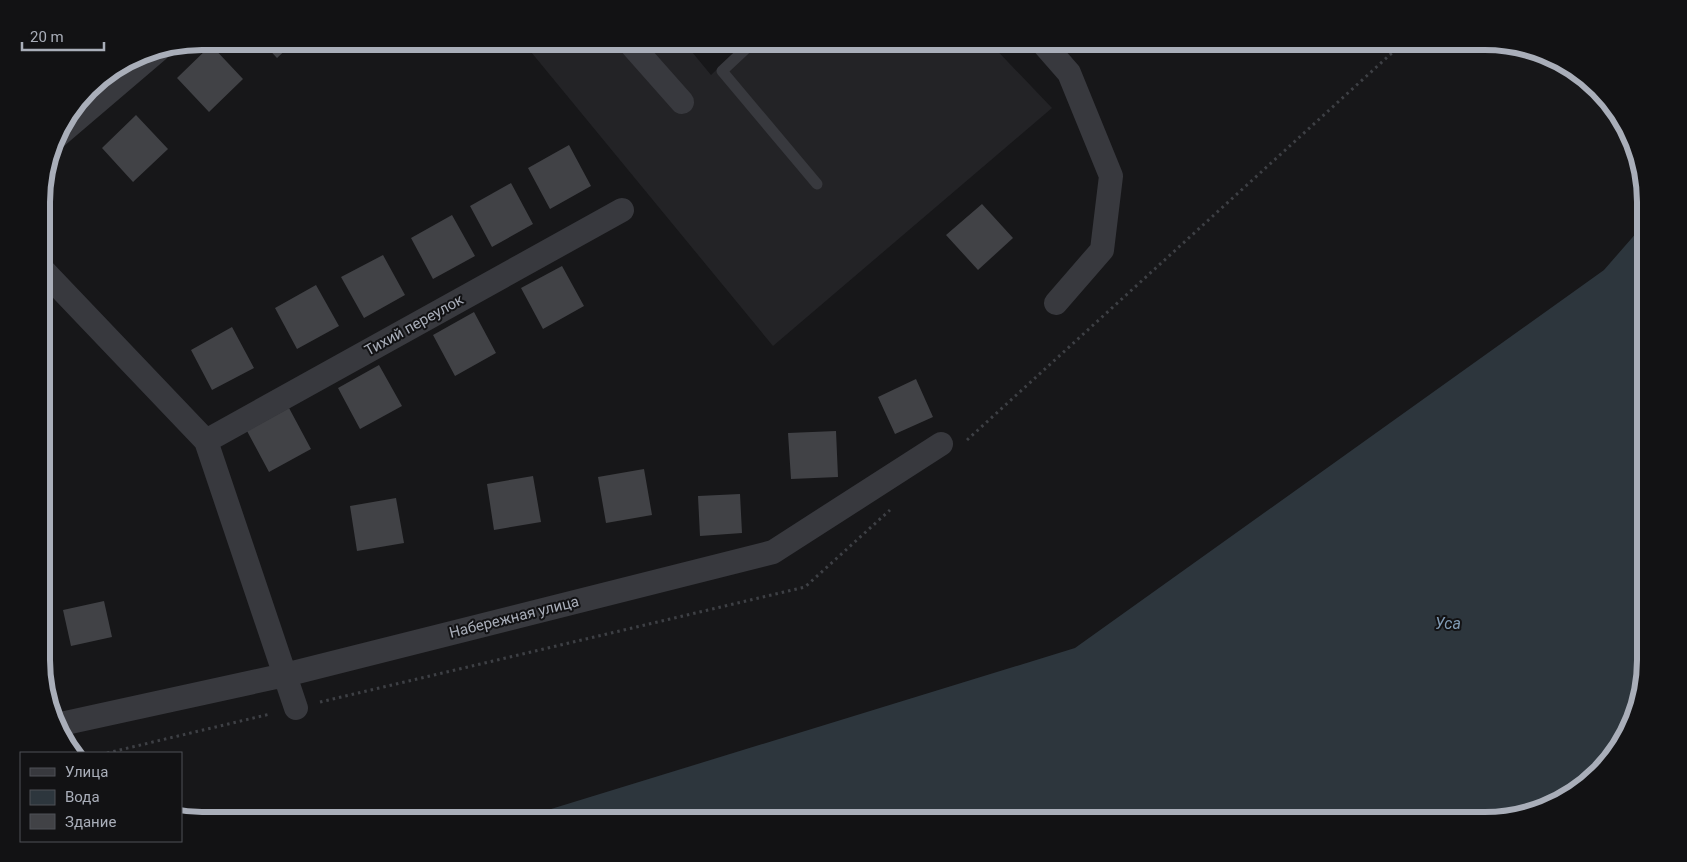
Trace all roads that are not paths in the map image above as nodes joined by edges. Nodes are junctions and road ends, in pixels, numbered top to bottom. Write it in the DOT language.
graph roads {
  1 [pos="636,50"];
  2 [pos="744,50"];
  3 [pos="1050,50"];
  4 [pos="144,62"];
  5 [pos="682,102"];
  6 [pos="73,124"];
  7 [pos="818,184"];
  8 [pos="622,210"];
  9 [pos="50,277"];
  10 [pos="1056,303"];
  11 [pos="206,441"];
  12 [pos="950,445"];
  13 [pos="286,675"];
  14 [pos="296,708"];
  15 [pos="64,723"];
  1 -- 5 [label="street"];
  2 -- 7 [label="lane"];
  3 -- 10 [label="street"];
  4 -- 6 [label="street"];
  8 -- 11 [label="street, Тихий переулок"];
  9 -- 11 [label="street"];
  11 -- 13 [label="street"];
  12 -- 13 [label="street, Набережная улица"];
  13 -- 14 [label="street"];
  13 -- 15 [label="street, Набережная улица"];
}
